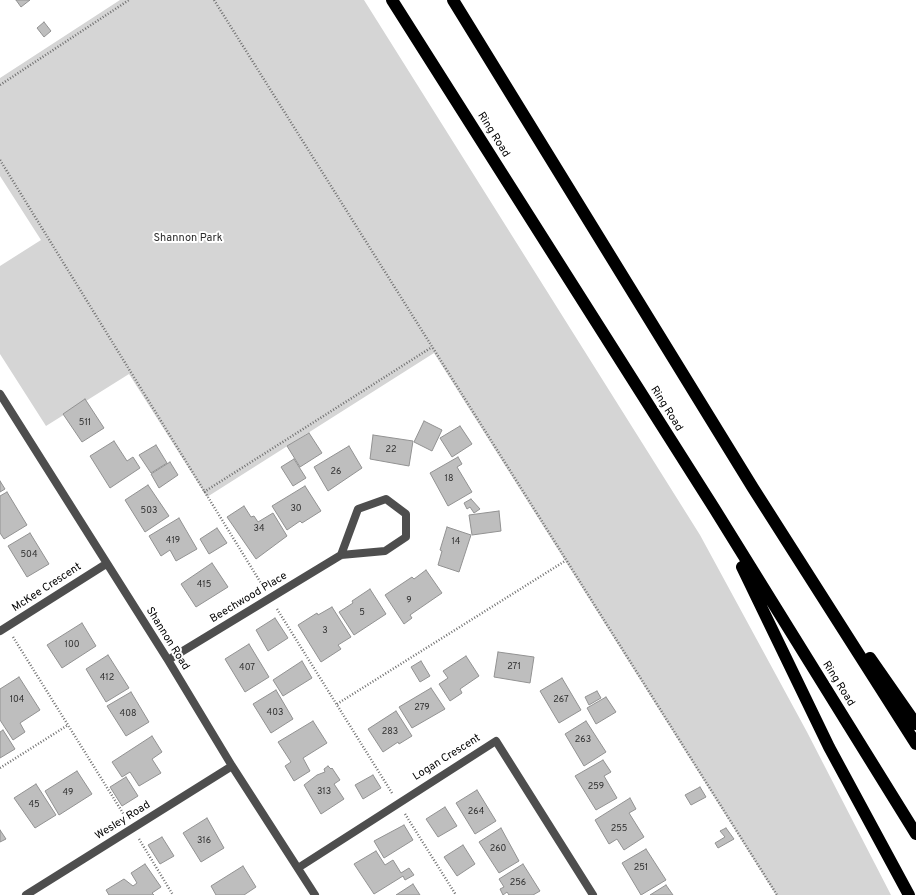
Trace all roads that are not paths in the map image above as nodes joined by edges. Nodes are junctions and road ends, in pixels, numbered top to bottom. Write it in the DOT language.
graph roads {
  1 [pos="392,0"];
  2 [pos="453,0"];
  3 [pos="0,394"];
  4 [pos="753,488"];
  5 [pos="714,508"];
  6 [pos="341,555"];
  7 [pos="106,564"];
  8 [pos="3,629"];
  9 [pos="168,660"];
  10 [pos="916,724"];
  11 [pos="916,744"];
  12 [pos="232,766"];
  13 [pos="916,834"];
  14 [pos="298,868"];
  15 [pos="26,895"];
  16 [pos="315,895"];
  17 [pos="593,895"];
  18 [pos="909,895"];
  1 -- 5 [label="highway, Ring Road"];
  2 -- 4 [label="highway"];
  3 -- 7 [label="street, Shannon Road"];
  4 -- 10 [label="highway"];
  4 -- 11 [label="highway"];
  5 -- 13 [label="highway, Ring Road"];
  5 -- 18 [label="highway"];
  6 -- 6 [label="street, Beechwood Place"];
  6 -- 9 [label="street, Beechwood Place"];
  7 -- 8 [label="street, McKee Crescent"];
  7 -- 9 [label="street, Shannon Road"];
  9 -- 12 [label="street, Shannon Road"];
  12 -- 14 [label="street, Shannon Road"];
  12 -- 15 [label="street, Wesley Road"];
  14 -- 16 [label="street, Shannon Road"];
  14 -- 17 [label="street, Logan Crescent"];
}
